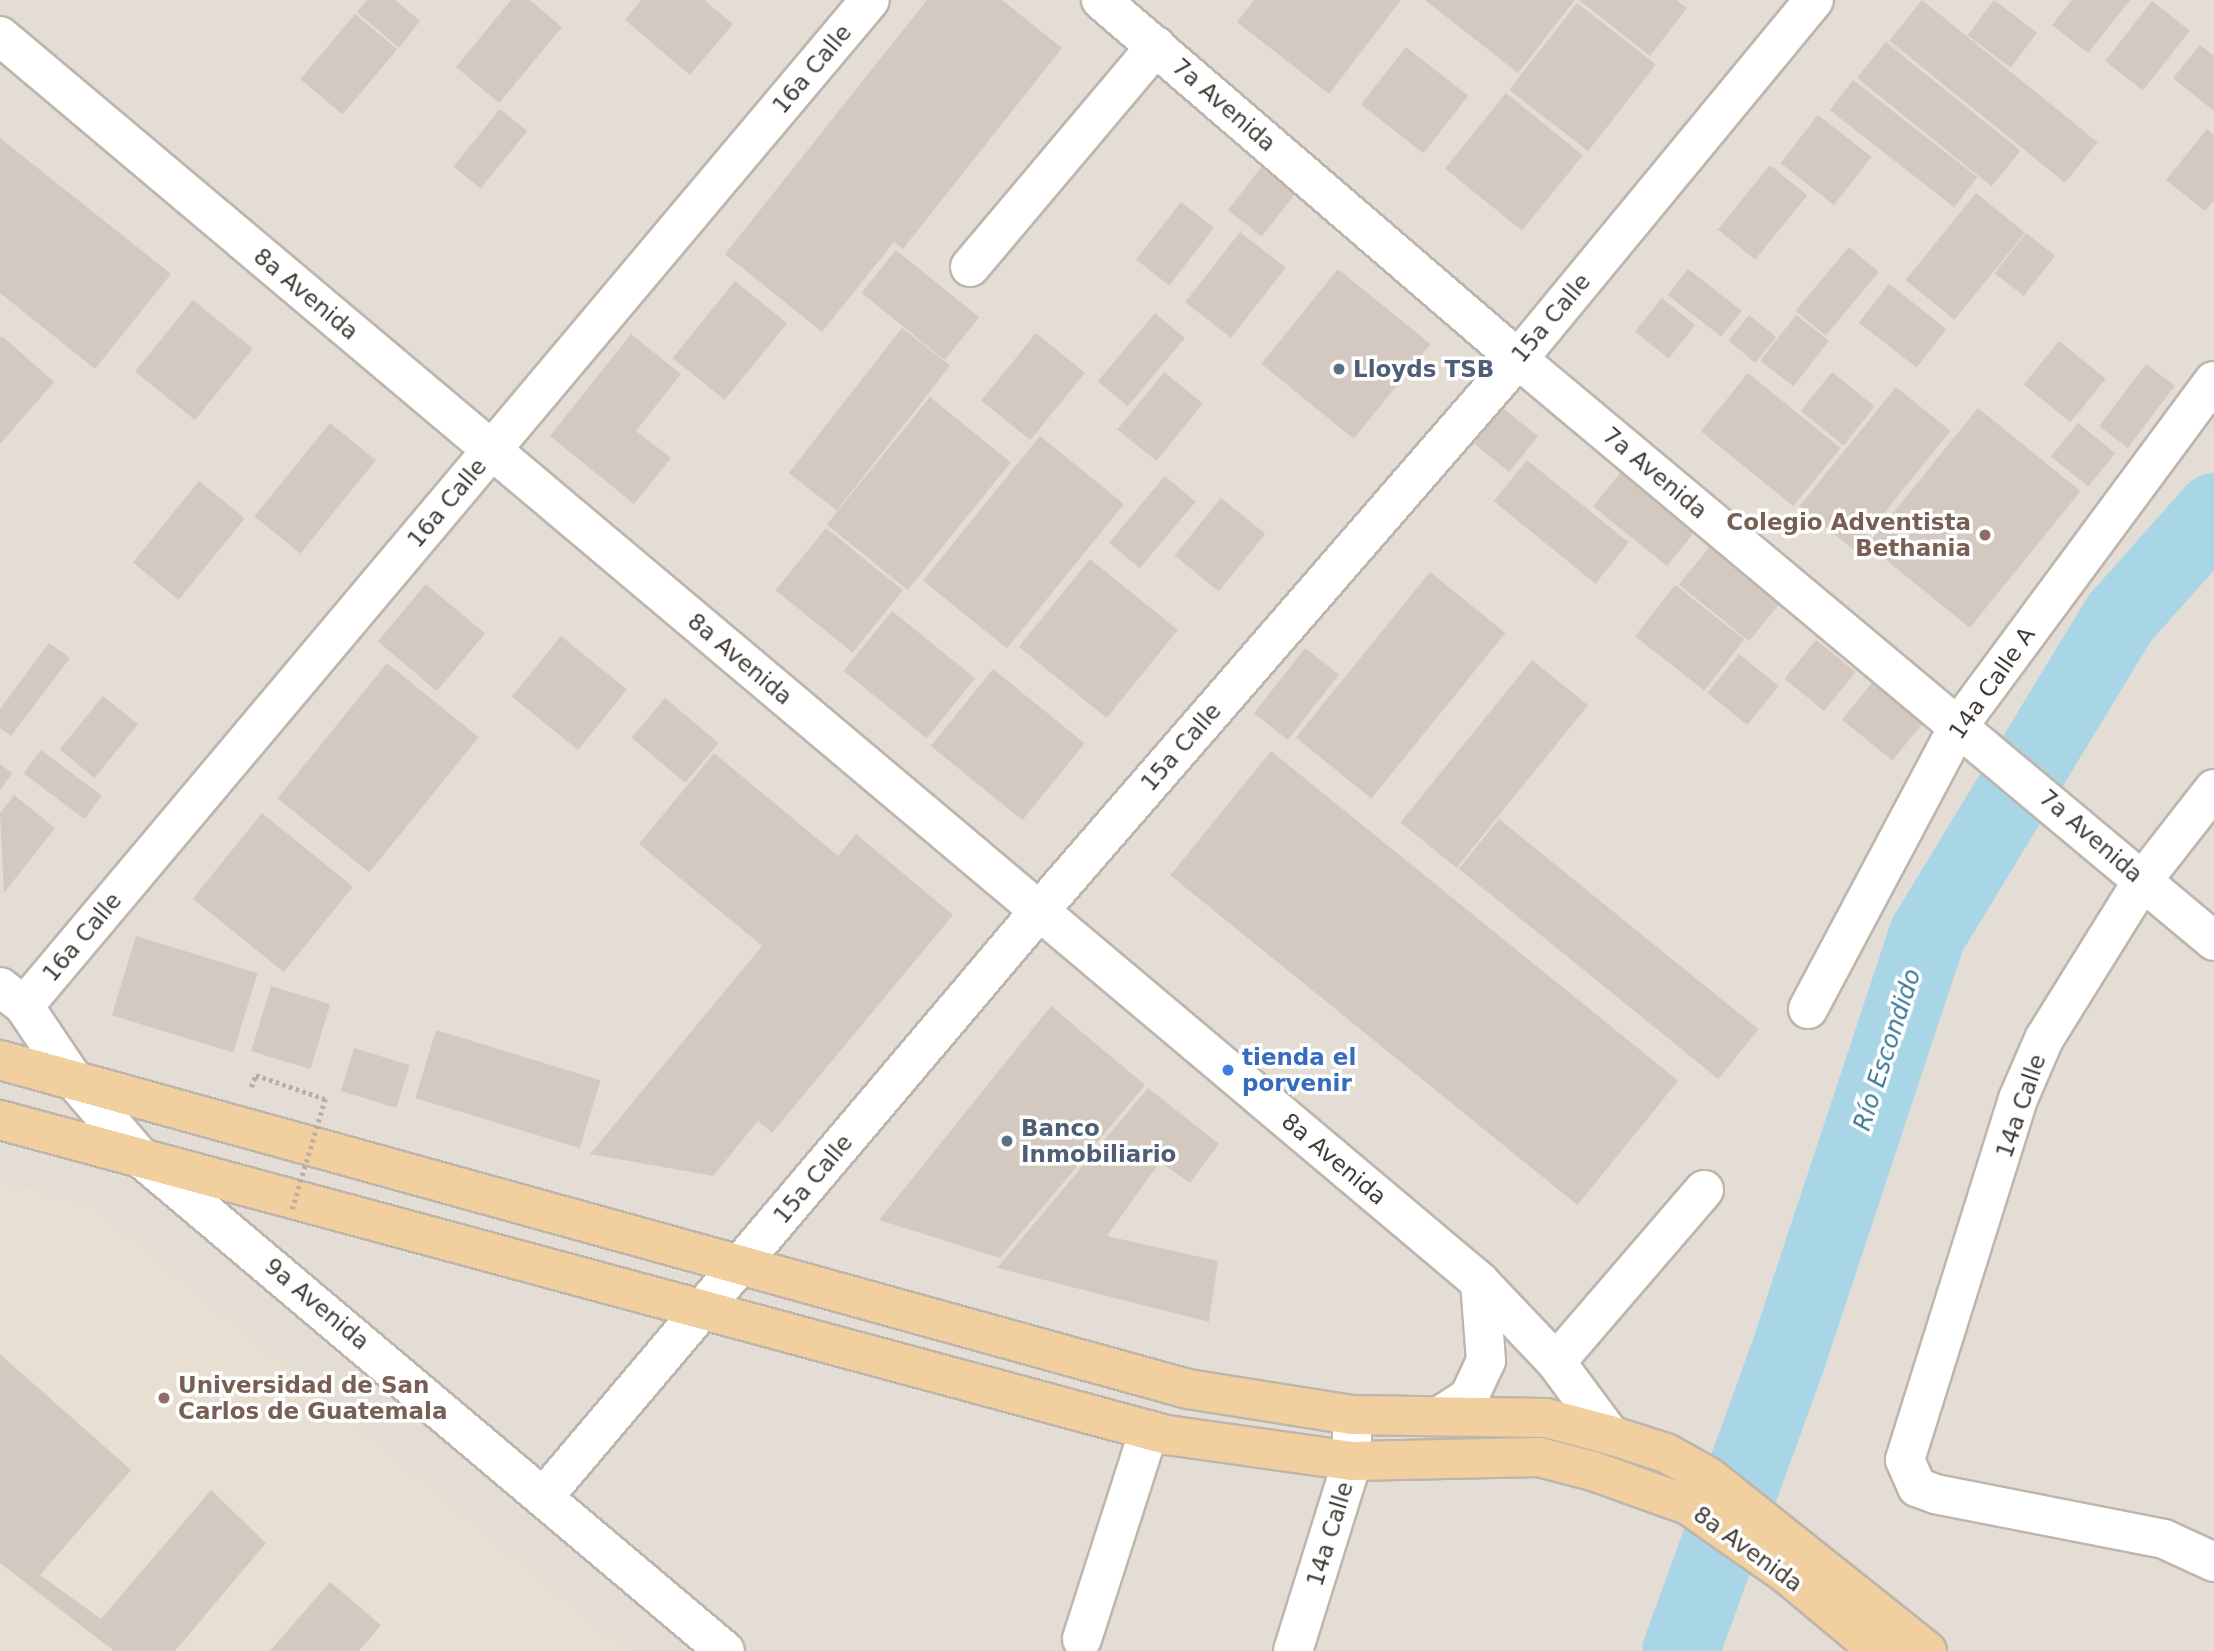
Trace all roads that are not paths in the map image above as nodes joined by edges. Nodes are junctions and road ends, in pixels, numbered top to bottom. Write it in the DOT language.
graph roads {
  1 [pos="870,0"];
  2 [pos="1101,0"];
  3 [pos="1814,0"];
  4 [pos="0,36"];
  5 [pos="1156,46"];
  6 [pos="970,267"];
  7 [pos="1518,359"];
  8 [pos="2214,381"];
  9 [pos="491,450"];
  10 [pos="1972,736"];
  11 [pos="2214,789"];
  12 [pos="2143,880"];
  13 [pos="1040,910"];
  14 [pos="2214,941"];
  15 [pos="12,997"];
  16 [pos="1808,1009"];
  17 [pos="0,1060"];
  18 [pos="74,1079"];
  19 [pos="0,1120"];
  20 [pos="141,1158"];
  21 [pos="1704,1190"];
  22 [pos="740,1264"];
  23 [pos="1480,1282"];
  24 [pos="703,1309"];
  25 [pos="1556,1362"];
  26 [pos="1443,1414"];
  27 [pos="1352,1415"];
  28 [pos="1149,1430"];
  29 [pos="1609,1435"];
  30 [pos="1352,1461"];
  31 [pos="1699,1491"];
  32 [pos="546,1494"];
  33 [pos="2214,1562"];
  34 [pos="1816,1578"];
  35 [pos="1082,1639"];
  36 [pos="725,1651"];
  37 [pos="1293,1651"];
  38 [pos="1879,1651"];
  39 [pos="1927,1651"];
  1 -- 9 [label="street, 16a Calle"];
  2 -- 5 [label="street, 7a Avenida"];
  3 -- 7 [label="street, 15a Calle"];
  4 -- 9 [label="street, 8a Avenida"];
  5 -- 6 [label="street"];
  5 -- 7 [label="street, 7a Avenida"];
  7 -- 10 [label="street, 7a Avenida"];
  7 -- 13 [label="street, 15a Calle"];
  8 -- 10 [label="street, 14a Calle A"];
  9 -- 13 [label="street, 8a Avenida"];
  9 -- 15 [label="street, 16a Calle"];
  10 -- 12 [label="street, 7a Avenida"];
  10 -- 16 [label="street, 14a Calle A"];
  11 -- 12 [label="street, 14a Calle"];
  12 -- 14 [label="street, 7a Avenida"];
  12 -- 33 [label="street, 14a Calle"];
  13 -- 22 [label="street, 15a Calle"];
  13 -- 23 [label="street, 8a Avenida"];
  15 -- 18 [label="street, 9a Avenida"];
  17 -- 18 [label="main road, 8a Avenida"];
  18 -- 20 [label="street, 9a Avenida"];
  18 -- 22 [label="main road, 8a Avenida"];
  19 -- 20 [label="main road, 8a Avenida"];
  20 -- 24 [label="main road, 8a Avenida"];
  20 -- 32 [label="street, 9a Avenida"];
  21 -- 25 [label="street"];
  22 -- 24 [label="street, 15a Calle"];
  22 -- 27 [label="main road, 8a Avenida"];
  23 -- 25 [label="street, 8a Avenida"];
  23 -- 26 [label="street"];
  24 -- 28 [label="main road, 8a Avenida"];
  24 -- 32 [label="street, 15a Calle"];
  25 -- 29 [label="street, 8a Avenida"];
  26 -- 27 [label="main road, 8a Avenida"];
  26 -- 29 [label="main road, 8a Avenida"];
  27 -- 30 [label="street, 14a Calle"];
  28 -- 30 [label="main road, 8a Avenida"];
  28 -- 35 [label="street"];
  29 -- 31 [label="main road, 8a Avenida"];
  30 -- 31 [label="main road, 8a Avenida"];
  30 -- 37 [label="street, 14a Calle"];
  31 -- 34 [label="main road, 8a Avenida"];
  32 -- 36 [label="street, 9a Avenida"];
  34 -- 38 [label="main road, 8a Avenida"];
  34 -- 39 [label="main road, 8a Avenida"];
}
